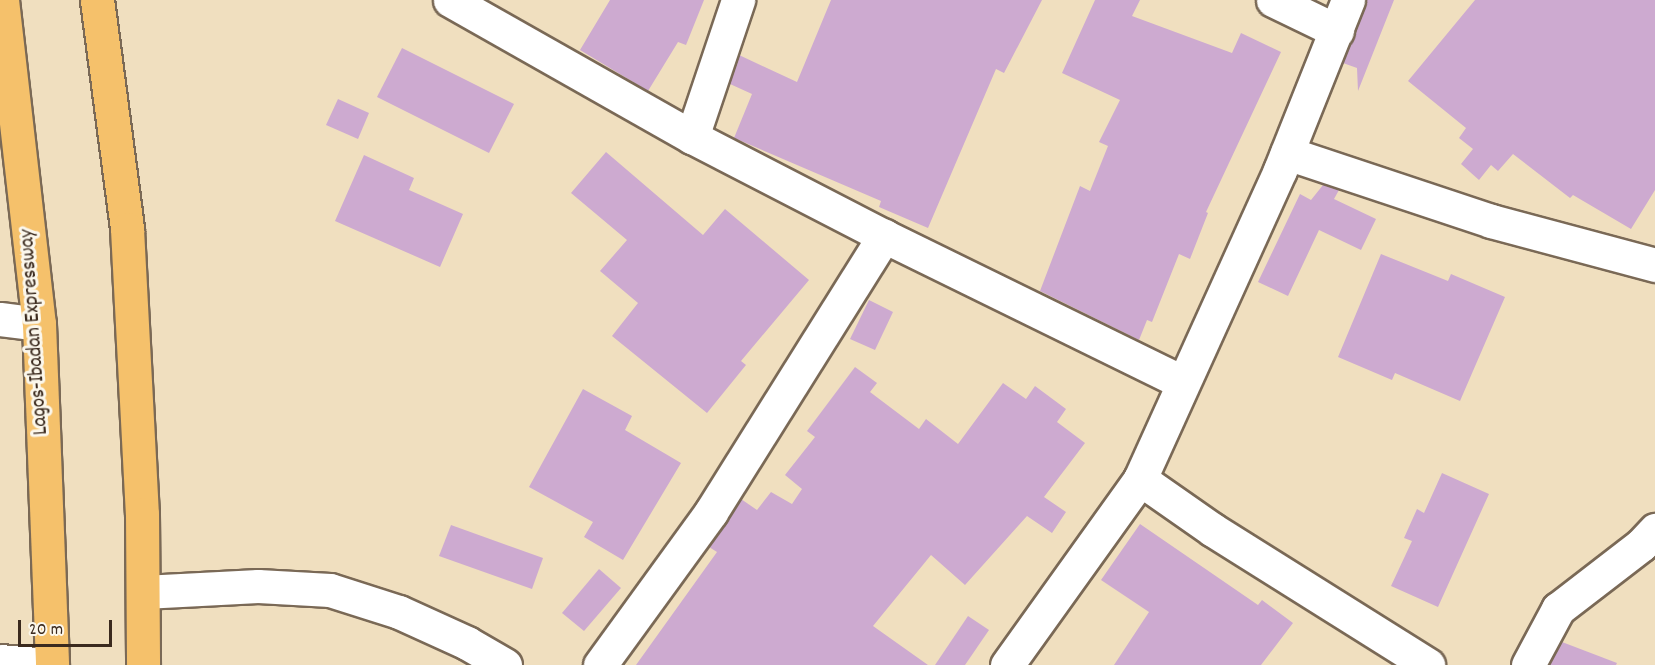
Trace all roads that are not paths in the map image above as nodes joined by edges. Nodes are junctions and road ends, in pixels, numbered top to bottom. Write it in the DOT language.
graph roads {
  1 [pos="2,0"];
  2 [pos="97,0"];
  3 [pos="450,0"];
  4 [pos="738,0"];
  5 [pos="1273,0"];
  6 [pos="1348,0"];
  7 [pos="1337,31"];
  8 [pos="692,137"];
  9 [pos="1287,153"];
  10 [pos="884,236"];
  11 [pos="1655,266"];
  12 [pos="0,318"];
  13 [pos="39,324"];
  14 [pos="1182,382"];
  15 [pos="1140,478"];
  16 [pos="1655,530"];
  17 [pos="143,592"];
  18 [pos="0,661"];
  19 [pos="51,665"];
  20 [pos="143,665"];
  21 [pos="505,665"];
  22 [pos="600,665"];
  23 [pos="1006,665"];
  24 [pos="1428,665"];
  25 [pos="1528,665"];
  1 -- 13 [label="highway, Lagos-Ibadan Expressway"];
  2 -- 17 [label="highway"];
  3 -- 8 [label="street"];
  4 -- 8 [label="street"];
  5 -- 7 [label="street"];
  6 -- 7 [label="street"];
  7 -- 9 [label="street"];
  8 -- 10 [label="street"];
  9 -- 11 [label="street"];
  9 -- 14 [label="street"];
  10 -- 14 [label="street"];
  10 -- 22 [label="street"];
  12 -- 13 [label="street"];
  13 -- 19 [label="highway, Lagos-Ibadan Expressway"];
  14 -- 15 [label="street"];
  15 -- 23 [label="street"];
  15 -- 24 [label="street"];
  16 -- 25 [label="street"];
  17 -- 20 [label="highway"];
  17 -- 21 [label="street"];
  18 -- 19 [label="street"];
}
